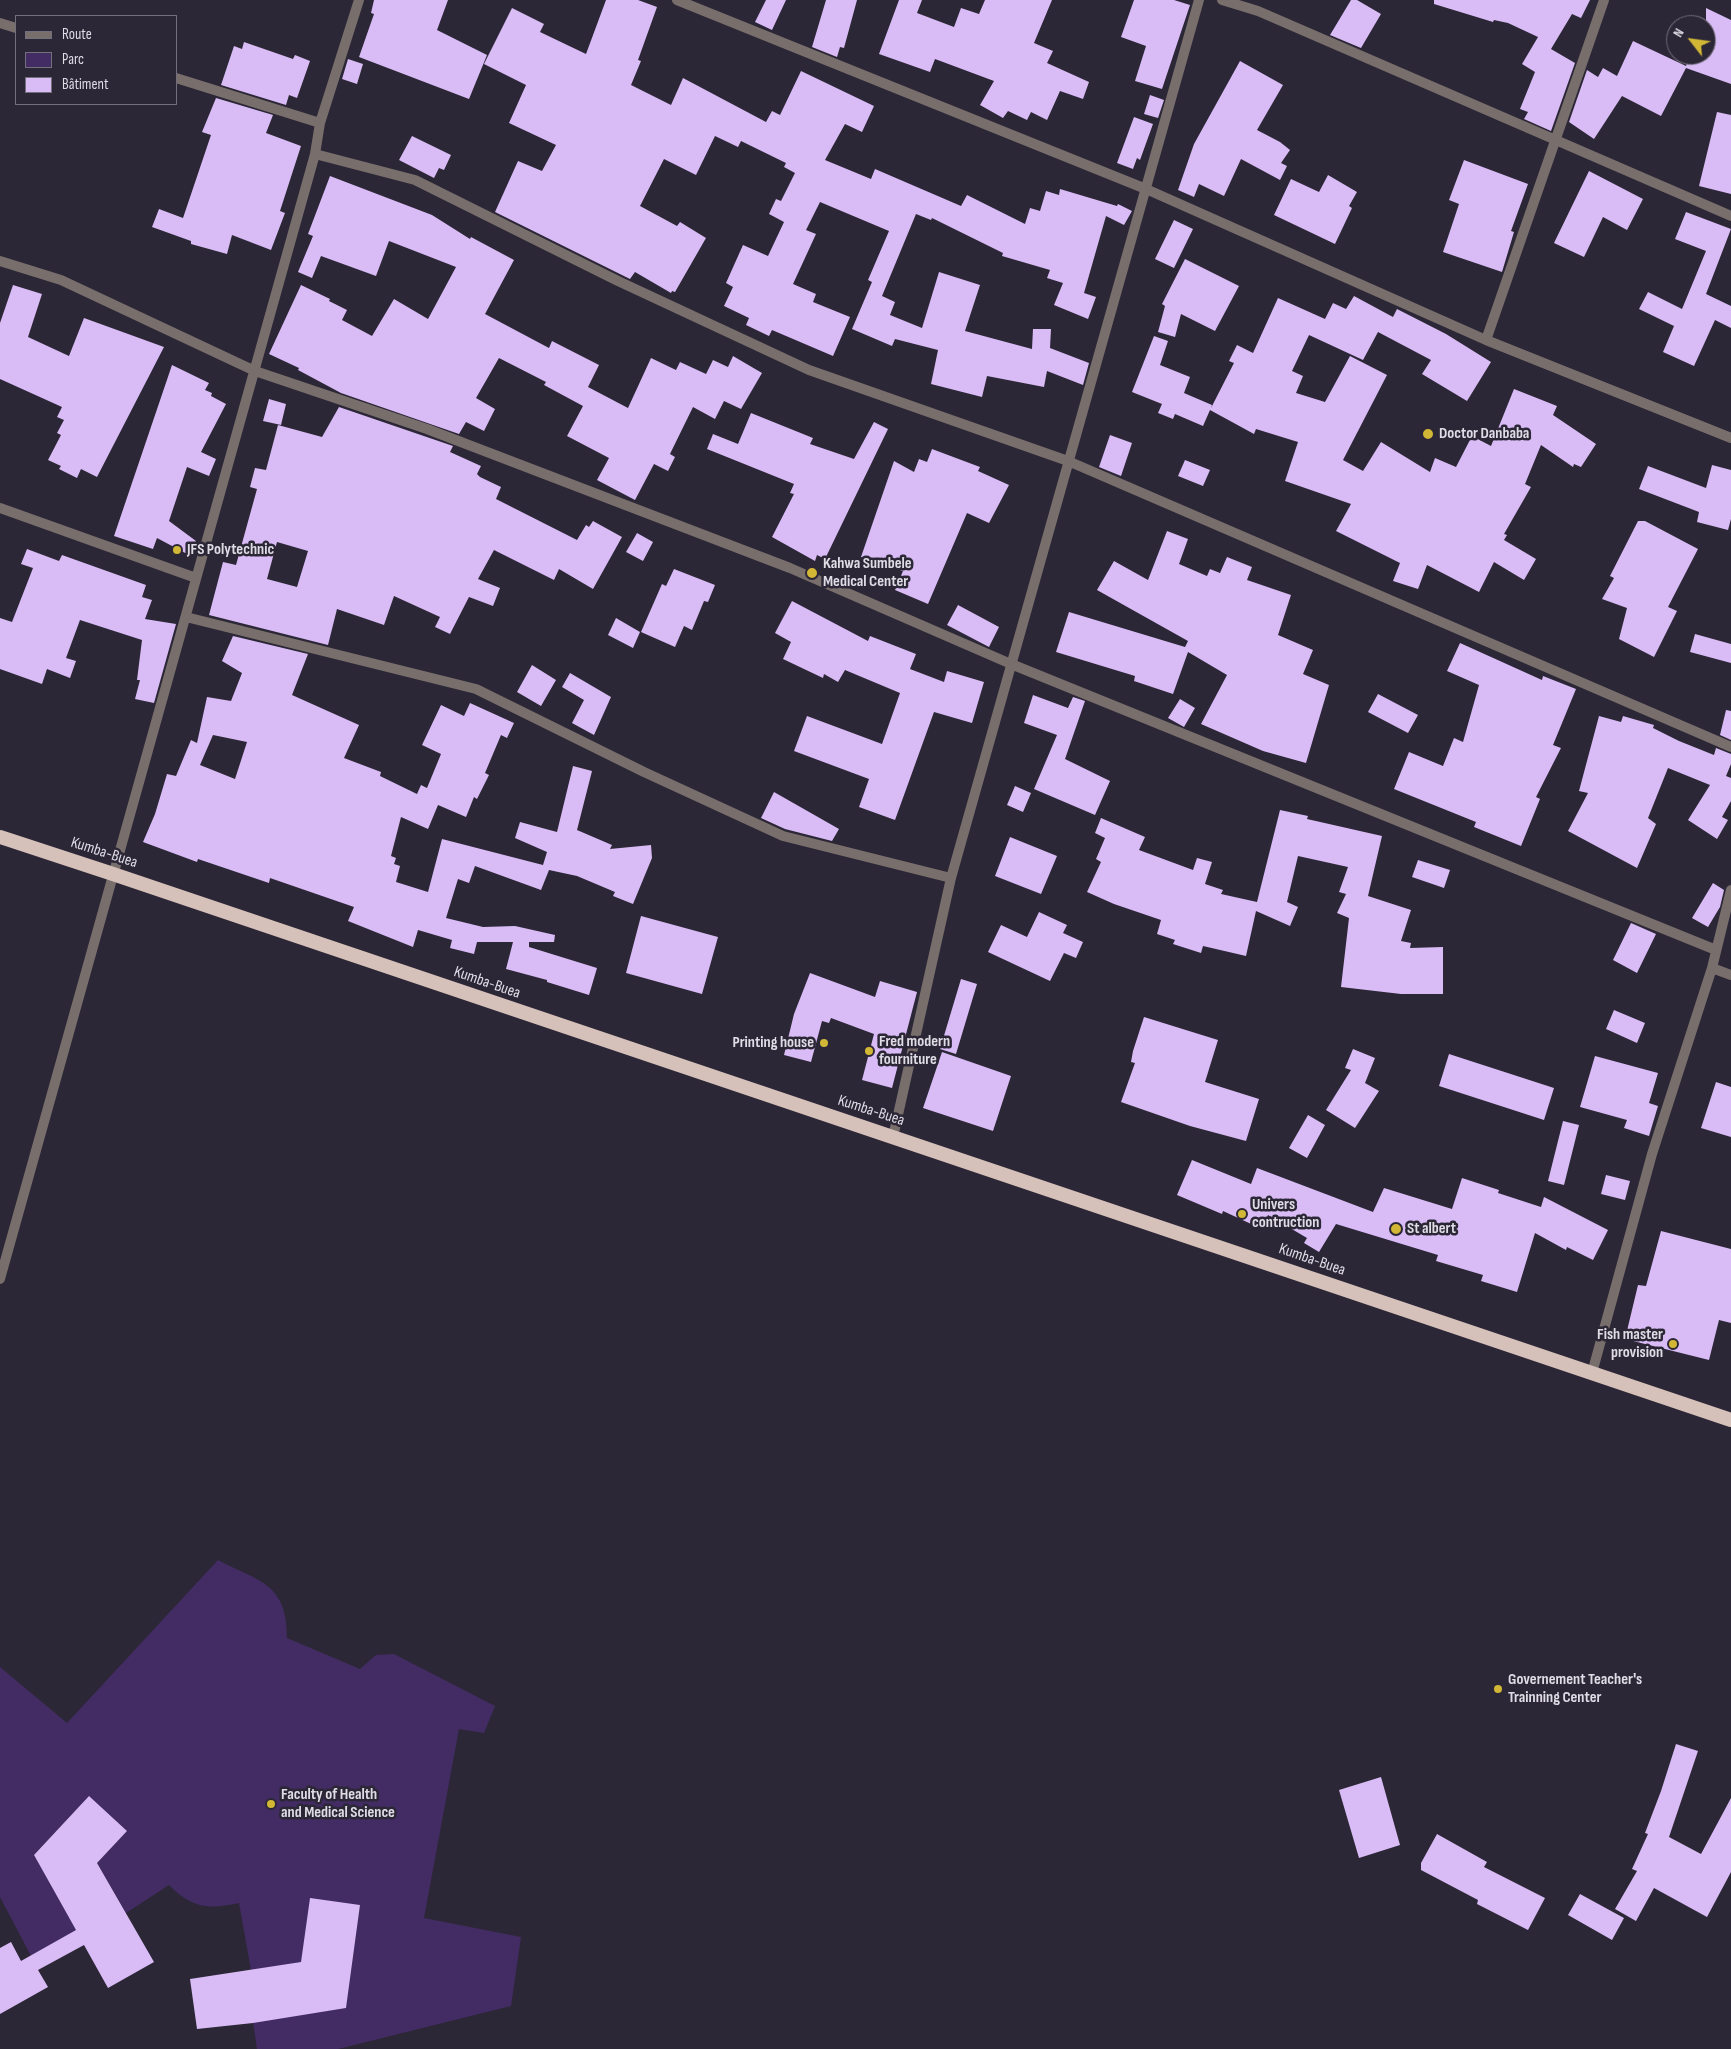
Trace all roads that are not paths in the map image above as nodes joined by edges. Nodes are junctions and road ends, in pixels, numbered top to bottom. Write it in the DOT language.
graph roads {
  1 [pos="359,0"];
  2 [pos="677,0"];
  3 [pos="1199,0"];
  4 [pos="1222,0"];
  5 [pos="1604,0"];
  6 [pos="0,23"];
  7 [pos="15,28"];
  8 [pos="178,79"];
  9 [pos="320,123"];
  10 [pos="1556,139"];
  11 [pos="315,154"];
  12 [pos="1146,189"];
  13 [pos="1731,216"];
  14 [pos="0,261"];
  15 [pos="1486,340"];
  16 [pos="255,371"];
  17 [pos="1731,438"];
  18 [pos="1068,461"];
  19 [pos="0,508"];
  20 [pos="196,578"];
  21 [pos="186,616"];
  22 [pos="1011,664"];
  23 [pos="1731,746"];
  24 [pos="0,838"];
  25 [pos="113,874"];
  26 [pos="951,878"];
  27 [pos="1731,890"];
  28 [pos="1716,950"];
  29 [pos="1712,968"];
  30 [pos="1731,975"];
  31 [pos="893,1137"];
  32 [pos="0,1279"];
  33 [pos="1592,1373"];
  34 [pos="1731,1420"];
  1 -- 9 [label="street"];
  2 -- 12 [label="street"];
  3 -- 12 [label="street"];
  4 -- 10 [label="street"];
  5 -- 10 [label="street"];
  6 -- 7 [label="street"];
  8 -- 9 [label="street"];
  9 -- 11 [label="street"];
  10 -- 13 [label="street"];
  10 -- 15 [label="street"];
  11 -- 16 [label="street"];
  11 -- 18 [label="street"];
  12 -- 15 [label="street"];
  12 -- 18 [label="street"];
  14 -- 16 [label="street"];
  15 -- 17 [label="street"];
  16 -- 20 [label="street"];
  16 -- 22 [label="street"];
  18 -- 22 [label="street"];
  18 -- 23 [label="street"];
  19 -- 20 [label="street"];
  20 -- 21 [label="street"];
  21 -- 25 [label="street"];
  21 -- 26 [label="street"];
  22 -- 26 [label="street"];
  22 -- 28 [label="street"];
  24 -- 25 [label="highway, Kumba-Buea"];
  25 -- 31 [label="highway, Kumba-Buea"];
  25 -- 32 [label="street"];
  26 -- 31 [label="street"];
  27 -- 28 [label="street"];
  28 -- 29 [label="street"];
  29 -- 30 [label="street"];
  29 -- 33 [label="street"];
  31 -- 33 [label="highway, Kumba-Buea"];
  33 -- 34 [label="highway, Kumba-Buea"];
}
